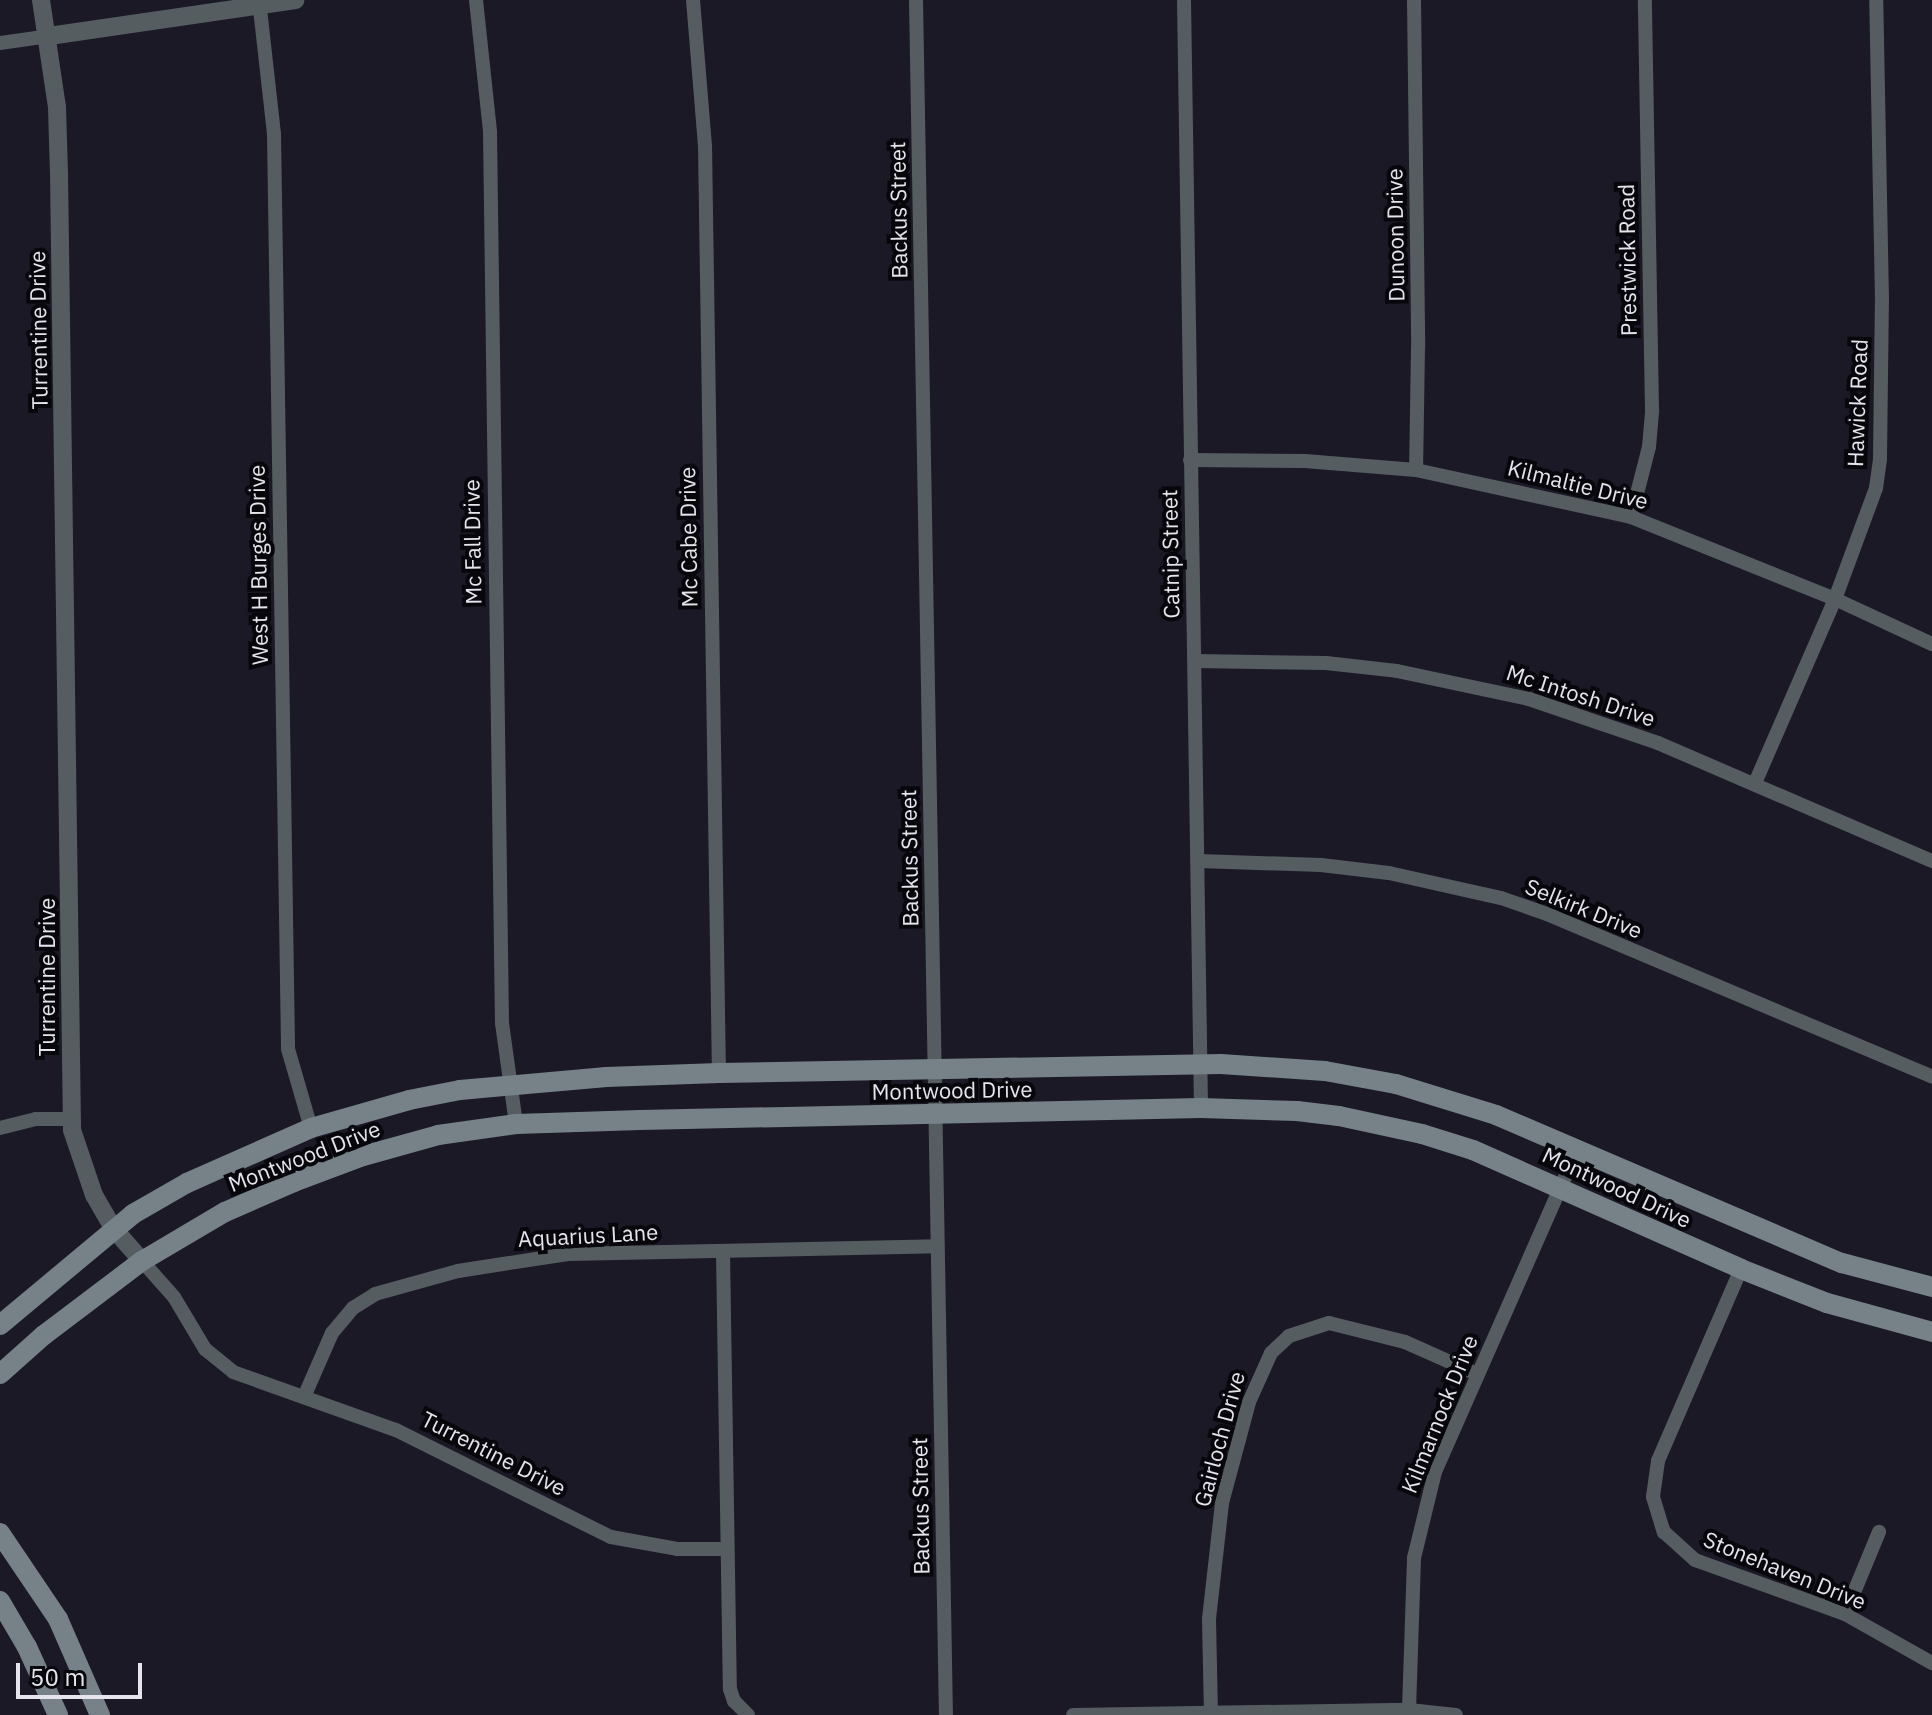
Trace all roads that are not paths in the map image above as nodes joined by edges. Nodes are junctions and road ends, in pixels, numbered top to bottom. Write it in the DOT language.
graph roads {
  1 [pos="41,0"];
  2 [pos="295,0"];
  3 [pos="476,0"];
  4 [pos="693,0"];
  5 [pos="916,0"];
  6 [pos="1184,0"];
  7 [pos="1414,0"];
  8 [pos="1645,0"];
  9 [pos="1876,0"];
  10 [pos="259,3"];
  11 [pos="49,36"];
  12 [pos="0,43"];
  13 [pos="1190,460"];
  14 [pos="1416,470"];
  15 [pos="1631,517"];
  16 [pos="1835,599"];
  17 [pos="1932,644"];
  18 [pos="1195,661"];
  19 [pos="1755,783"];
  20 [pos="1199,861"];
  21 [pos="1932,861"];
  22 [pos="1201,1065"];
  23 [pos="936,1071"];
  24 [pos="719,1073"];
  25 [pos="1932,1077"];
  26 [pos="511,1083"];
  27 [pos="1201,1108"];
  28 [pos="937,1115"];
  29 [pos="72,1119"];
  30 [pos="516,1124"];
  31 [pos="0,1128"];
  32 [pos="311,1128"];
  33 [pos="1577,1150"];
  34 [pos="1560,1188"];
  35 [pos="113,1228"];
  36 [pos="937,1246"];
  37 [pos="723,1252"];
  38 [pos="142,1261"];
  39 [pos="1741,1269"];
  40 [pos="1932,1287"];
  41 [pos="0,1325"];
  42 [pos="1932,1332"];
  43 [pos="0,1374"];
  44 [pos="1477,1374"];
  45 [pos="304,1397"];
  46 [pos="1879,1532"];
  47 [pos="0,1533"];
  48 [pos="726,1549"];
  49 [pos="0,1601"];
  50 [pos="1845,1614"];
  51 [pos="1932,1663"];
  52 [pos="1409,1710"];
  53 [pos="1211,1714"];
  54 [pos="58,1715"];
  55 [pos="100,1715"];
  56 [pos="748,1715"];
  57 [pos="946,1715"];
  58 [pos="1073,1715"];
  59 [pos="1456,1715"];
  1 -- 11 [label="street, Turrentine Drive"];
  2 -- 10 [label="street"];
  3 -- 26 [label="street, Mc Fall Drive"];
  4 -- 24 [label="street, Mc Cabe Drive"];
  5 -- 23 [label="street, Backus Street"];
  6 -- 13 [label="street, Catnip Street"];
  7 -- 14 [label="street, Dunoon Drive"];
  8 -- 15 [label="street, Prestwick Road"];
  9 -- 16 [label="street, Hawick Road"];
  10 -- 11 [label="street"];
  10 -- 32 [label="street, West H Burges Drive"];
  11 -- 12 [label="street"];
  11 -- 29 [label="street, Turrentine Drive"];
  13 -- 14 [label="street, Kilmaltie Drive"];
  13 -- 18 [label="street, Catnip Street"];
  14 -- 15 [label="street, Kilmaltie Drive"];
  15 -- 16 [label="street, Kilmaltie Drive"];
  16 -- 17 [label="street, Kilmaltie Drive"];
  16 -- 19 [label="street, Hawick Road"];
  18 -- 19 [label="street, Mc Intosh Drive"];
  18 -- 20 [label="street, Catnip Street"];
  19 -- 21 [label="street, Mc Intosh Drive"];
  20 -- 22 [label="street, Catnip Street"];
  20 -- 25 [label="street, Selkirk Drive"];
  22 -- 23 [label="main road, Montwood Drive"];
  22 -- 27 [label="street, Catnip Street"];
  22 -- 33 [label="main road, Montwood Drive"];
  23 -- 24 [label="main road, Montwood Drive"];
  23 -- 28 [label="street, Backus Street"];
  24 -- 26 [label="main road, Montwood Drive"];
  26 -- 30 [label="street, Mc Fall Drive"];
  26 -- 32 [label="main road, Montwood Drive"];
  27 -- 28 [label="main road, Montwood Drive"];
  27 -- 34 [label="main road, Montwood Drive"];
  28 -- 30 [label="main road, Montwood Drive"];
  28 -- 36 [label="street, Backus Street"];
  29 -- 31 [label="street"];
  29 -- 35 [label="street, Turrentine Drive"];
  30 -- 38 [label="main road, Montwood Drive"];
  32 -- 35 [label="main road, Montwood Drive"];
  33 -- 34 [label="street, Kilmarnock Drive"];
  33 -- 40 [label="main road, Montwood Drive"];
  34 -- 39 [label="main road, Montwood Drive"];
  34 -- 44 [label="street, Kilmarnock Drive"];
  35 -- 38 [label="street, Turrentine Drive"];
  35 -- 41 [label="main road, Montwood Drive"];
  36 -- 37 [label="street, Aquarius Lane"];
  36 -- 57 [label="street, Backus Street"];
  37 -- 45 [label="street, Aquarius Lane"];
  37 -- 48 [label="street"];
  38 -- 43 [label="main road, Montwood Drive"];
  38 -- 45 [label="street, Turrentine Drive"];
  39 -- 42 [label="main road, Montwood Drive"];
  39 -- 50 [label="street, Stonehaven Drive"];
  44 -- 52 [label="street, Kilmarnock Drive"];
  44 -- 53 [label="street, Gairloch Drive"];
  45 -- 48 [label="street, Turrentine Drive"];
  46 -- 50 [label="street"];
  47 -- 55 [label="main road"];
  48 -- 56 [label="street"];
  49 -- 54 [label="main road"];
  50 -- 51 [label="street, Stonehaven Drive"];
  52 -- 53 [label="street"];
  52 -- 59 [label="street"];
  53 -- 58 [label="street"];
}
